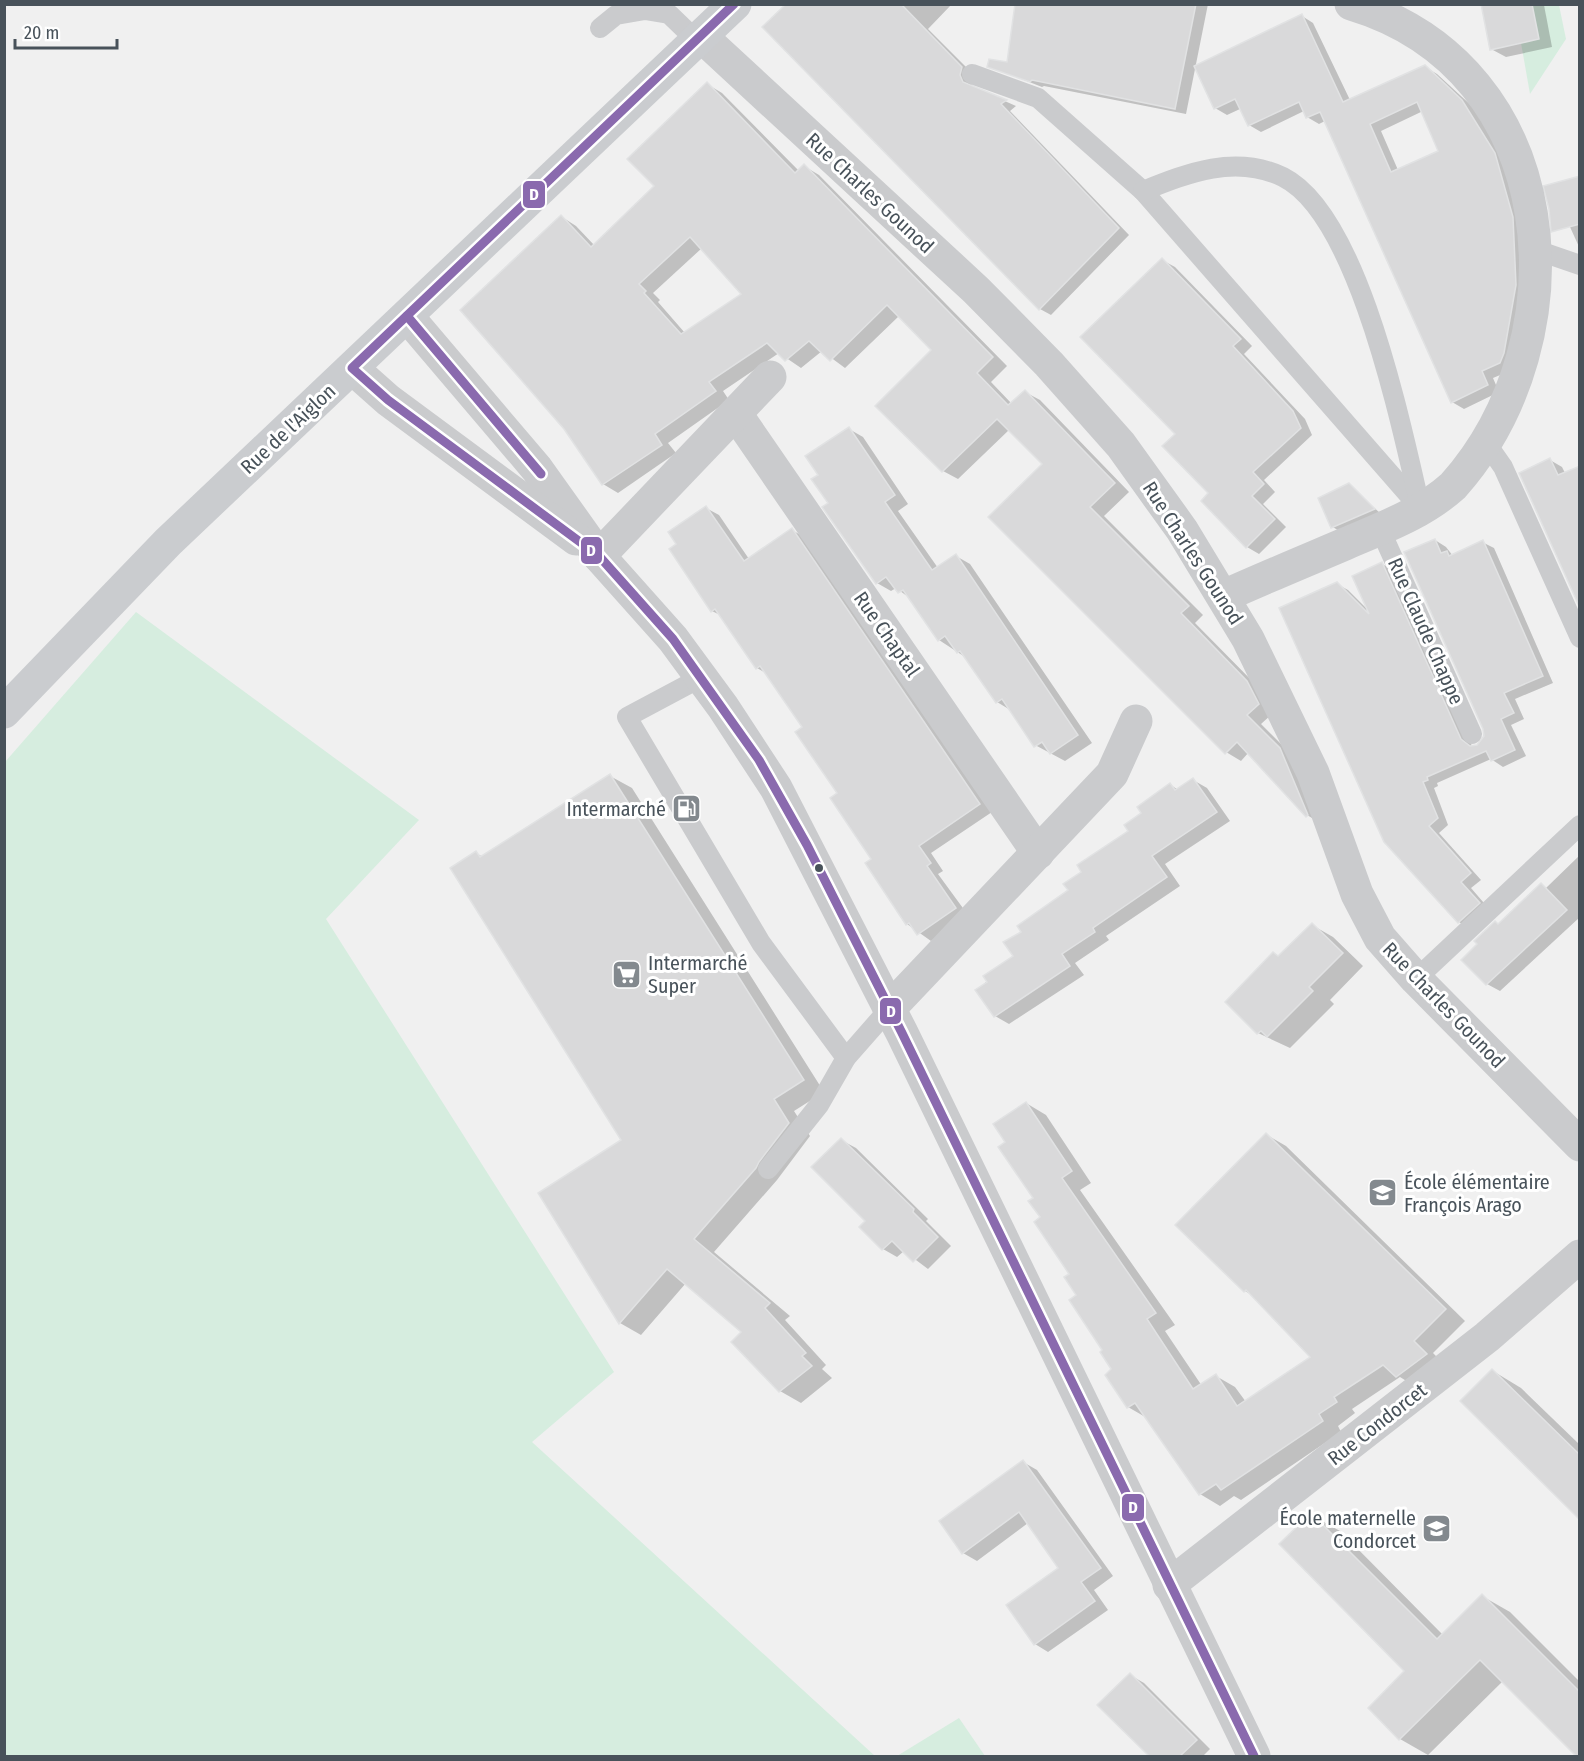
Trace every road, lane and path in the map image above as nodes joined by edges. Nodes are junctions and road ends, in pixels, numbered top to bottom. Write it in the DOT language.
graph roads {
  1 [pos="735,4"];
  2 [pos="1351,4"];
  3 [pos="669,9"];
  4 [pos="600,28"];
  5 [pos="699,39"];
  6 [pos="972,74"];
  7 [pos="1143,191"];
  8 [pos="1548,254"];
  9 [pos="1580,265"];
  10 [pos="407,316"];
  11 [pos="352,368"];
  12 [pos="770,377"];
  13 [pos="736,414"];
  14 [pos="1489,447"];
  15 [pos="1421,509"];
  16 [pos="1380,529"];
  17 [pos="599,556"];
  18 [pos="1224,596"];
  19 [pos="1580,638"];
  20 [pos="702,677"];
  21 [pos="4,712"];
  22 [pos="1136,721"];
  23 [pos="1472,734"];
  24 [pos="1580,825"];
  25 [pos="1038,853"];
  26 [pos="1416,979"];
  27 [pos="889,1009"];
  28 [pos="846,1059"];
  29 [pos="1580,1144"];
  30 [pos="768,1169"];
  31 [pos="1580,1256"];
  32 [pos="1169,1586"];
  33 [pos="1254,1756"];
  1 -- 5 [label="main road, Rue de l'Aiglon"];
  2 -- 8 [label="street"];
  3 -- 4 [label="lane"];
  3 -- 5 [label="lane"];
  5 -- 10 [label="main road, Rue de l'Aiglon"];
  5 -- 18 [label="street, Rue Charles Gounod"];
  6 -- 7 [label="lane"];
  7 -- 15 [label="lane"];
  7 -- 15 [label="lane"];
  8 -- 9 [label="lane"];
  8 -- 14 [label="street"];
  10 -- 11 [label="main road, Rue de l'Aiglon"];
  10 -- 17 [label="street"];
  11 -- 17 [label="street"];
  11 -- 21 [label="main road, Rue de l'Aiglon"];
  12 -- 13 [label="street"];
  13 -- 17 [label="street"];
  13 -- 25 [label="street, Rue Chaptal"];
  14 -- 15 [label="street"];
  14 -- 19 [label="lane"];
  15 -- 16 [label="street"];
  16 -- 18 [label="street"];
  16 -- 23 [label="lane, Rue Claude Chappe"];
  17 -- 20 [label="street"];
  18 -- 26 [label="street, Rue Charles Gounod"];
  20 -- 27 [label="street"];
  20 -- 28 [label="lane"];
  22 -- 25 [label="street"];
  24 -- 26 [label="lane"];
  25 -- 27 [label="street"];
  26 -- 29 [label="street, Rue Charles Gounod"];
  27 -- 28 [label="lane"];
  27 -- 32 [label="street"];
  28 -- 30 [label="lane"];
  31 -- 32 [label="street, Rue Condorcet"];
  32 -- 33 [label="street"];
}
